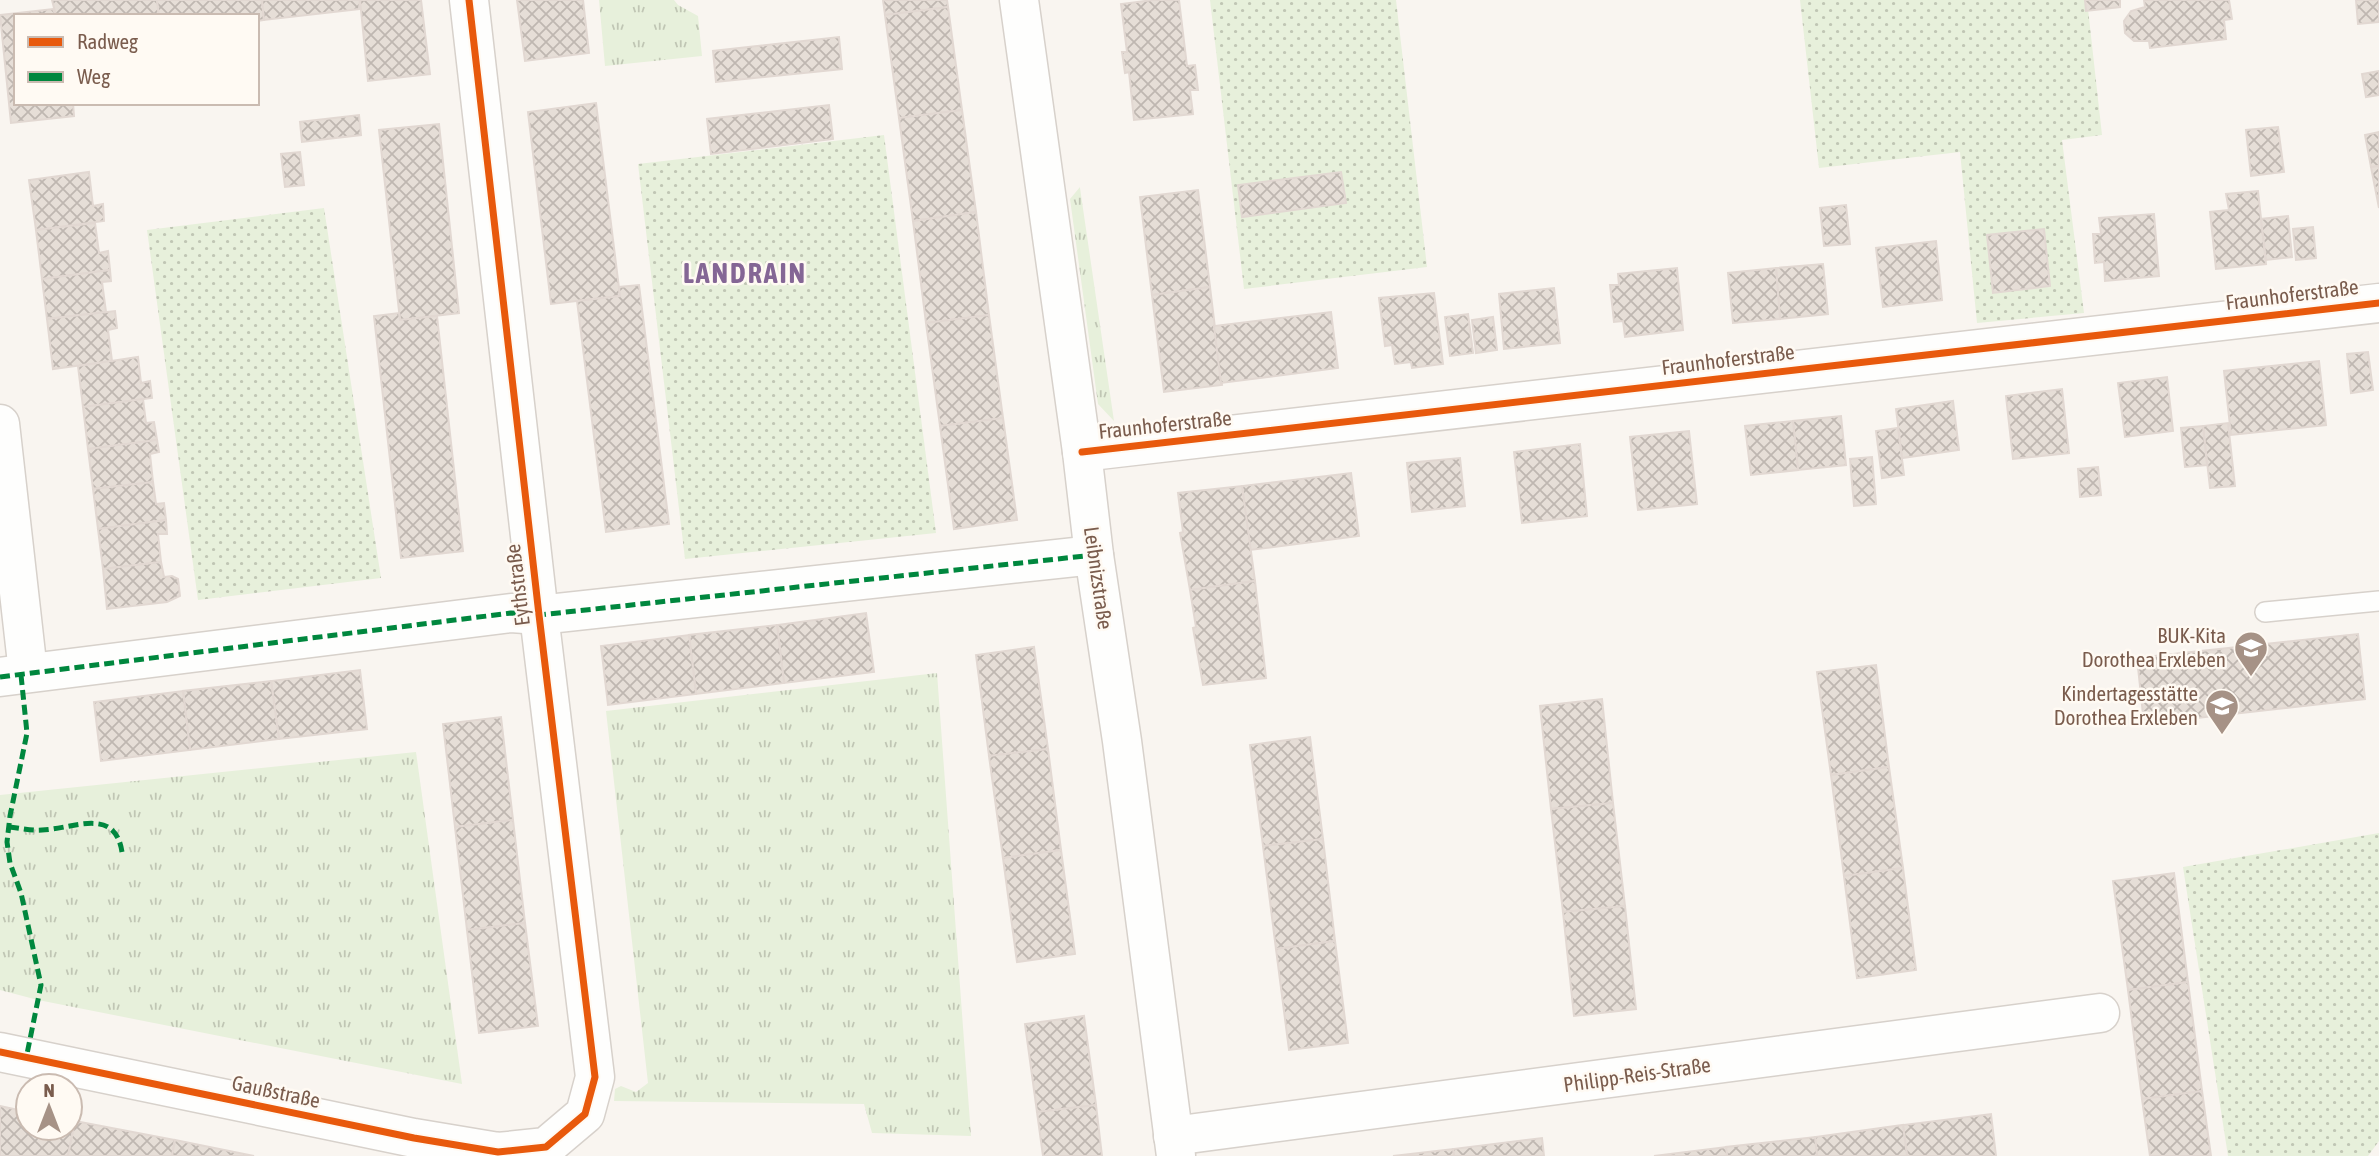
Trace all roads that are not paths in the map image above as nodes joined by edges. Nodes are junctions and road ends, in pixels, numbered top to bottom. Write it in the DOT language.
graph roads {
  1 [pos="469,0"];
  2 [pos="1019,0"];
  3 [pos="2379,303"];
  4 [pos="0,424"];
  5 [pos="1082,452"];
  6 [pos="1094,555"];
  7 [pos="2379,601"];
  8 [pos="2265,612"];
  9 [pos="539,615"];
  10 [pos="14,675"];
  11 [pos="2100,1013"];
  12 [pos="0,1052"];
  13 [pos="1175,1146"];
  14 [pos="547,1147"];
  1 -- 9 [label="street, Eythstraße"];
  2 -- 5 [label="street, Leibnizstraße"];
  3 -- 5 [label="street, Fraunhoferstraße"];
  4 -- 10 [label="street"];
  5 -- 6 [label="street, Leibnizstraße"];
  6 -- 9 [label="street, Eythstraße"];
  6 -- 13 [label="street, Leibnizstraße"];
  7 -- 8 [label="lane"];
  9 -- 10 [label="street, Eythstraße"];
  9 -- 14 [label="street, Eythstraße"];
  11 -- 13 [label="street, Philipp-Reis-Straße"];
  12 -- 14 [label="street, Gaußstraße"];
}
